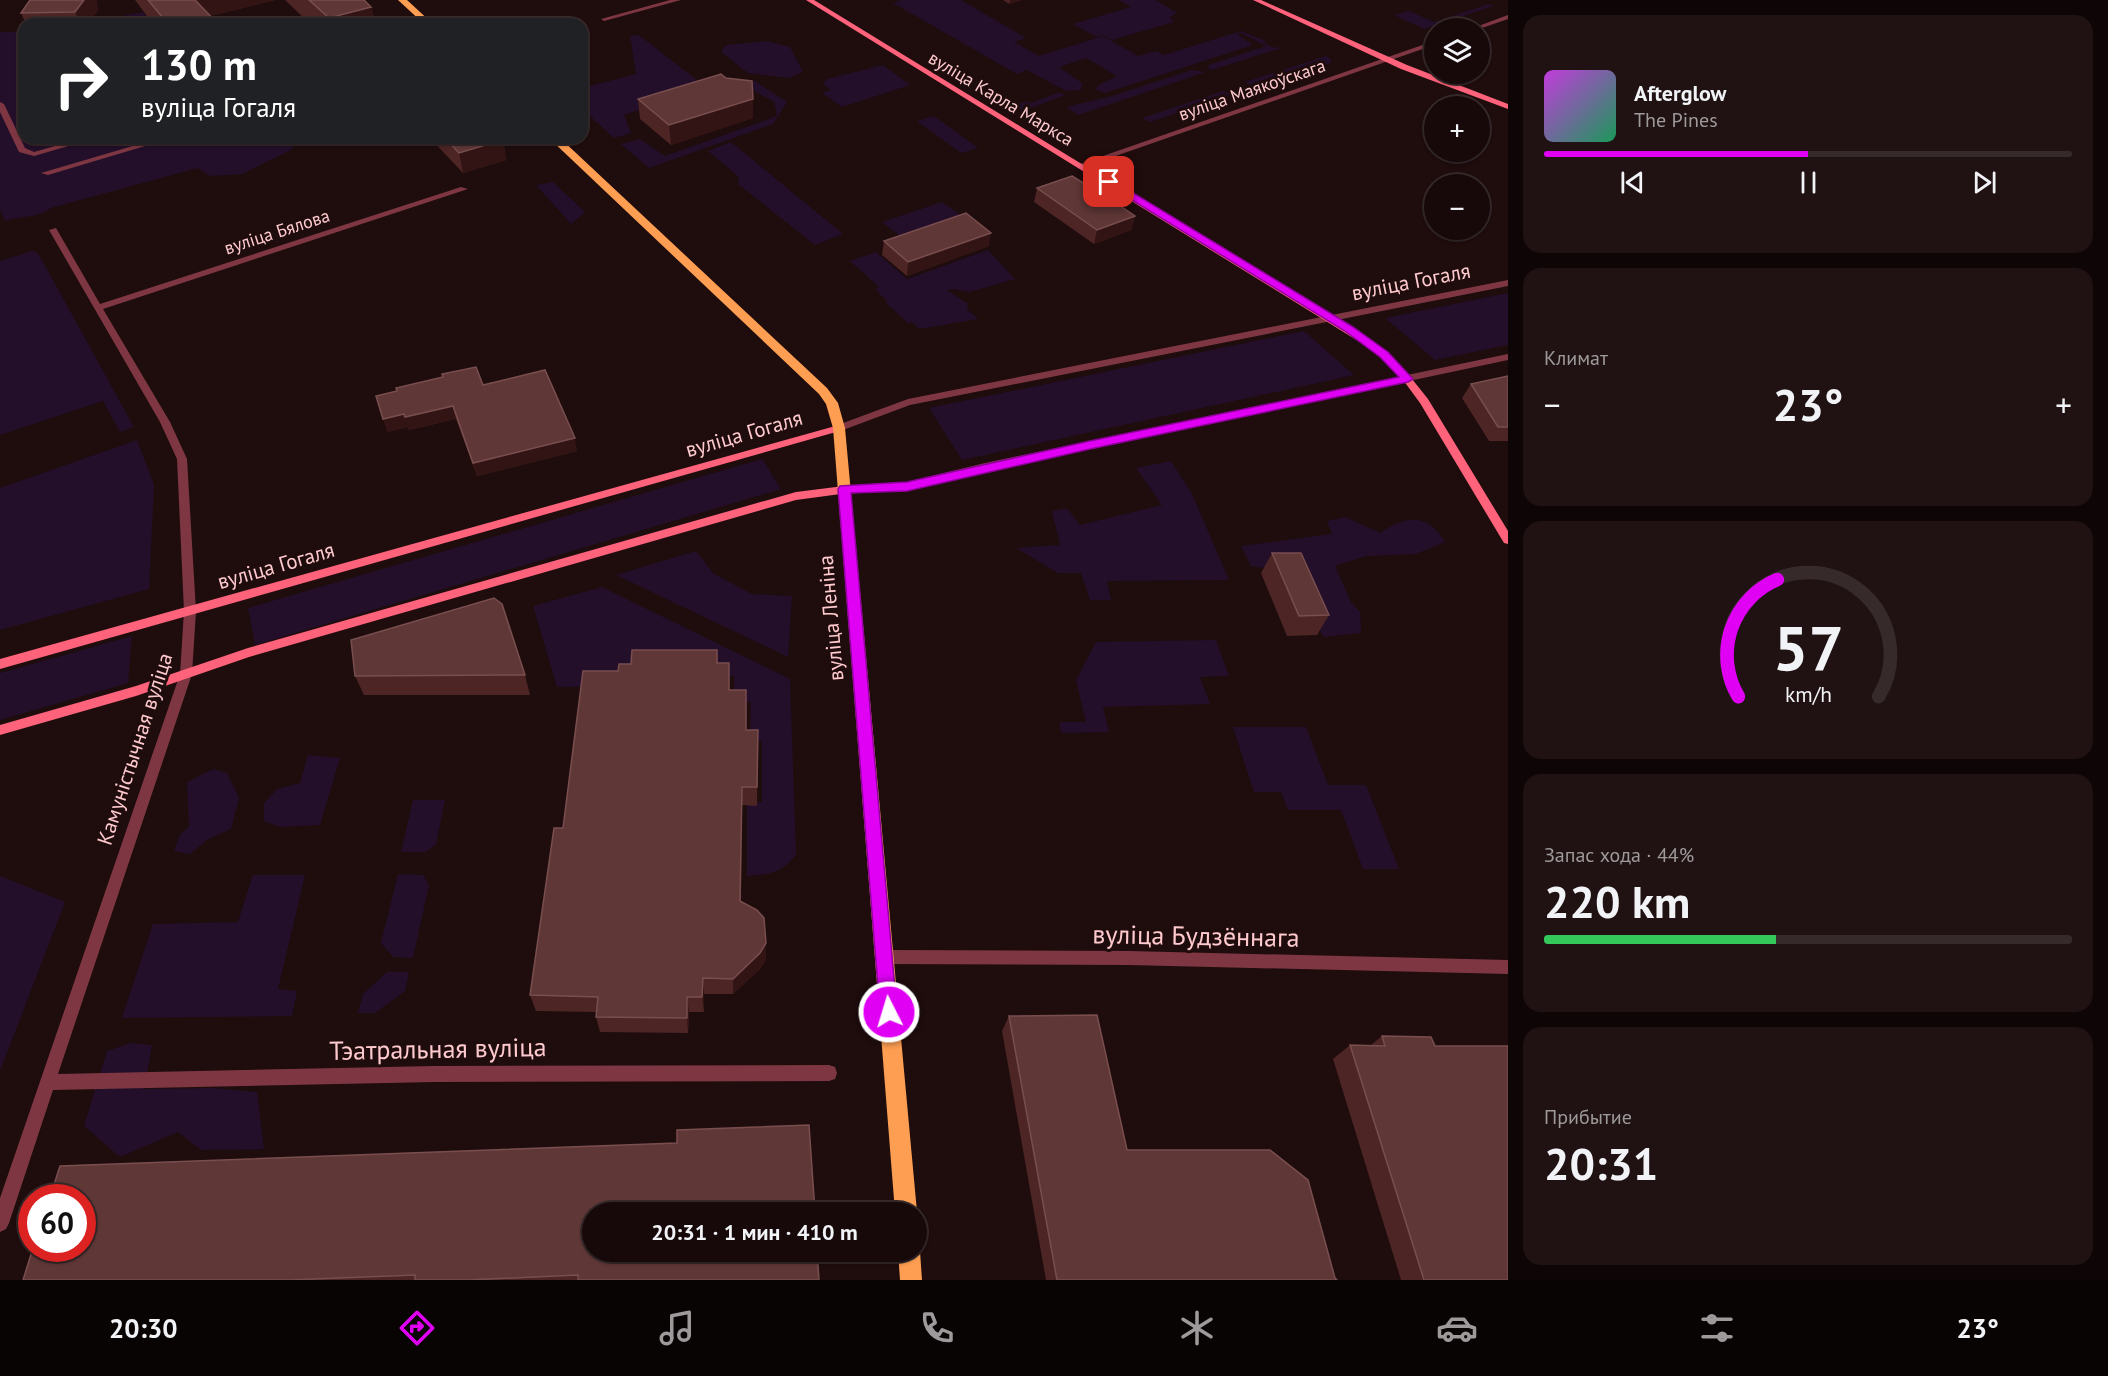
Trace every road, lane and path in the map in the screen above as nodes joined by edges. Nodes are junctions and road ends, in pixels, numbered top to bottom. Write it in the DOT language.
graph roads {
  1 [pos="402,0"];
  2 [pos="678,0"];
  3 [pos="809,0"];
  4 [pos="1256,0"];
  5 [pos="1508,17"];
  6 [pos="422,18"];
  7 [pos="604,19"];
  8 [pos="1490,23"];
  9 [pos="1424,47"];
  10 [pos="1386,60"];
  11 [pos="0,104"];
  12 [pos="1508,107"];
  13 [pos="18,142"];
  14 [pos="19,144"];
  15 [pos="70,144"];
  16 [pos="147,144"];
  17 [pos="560,144"];
  18 [pos="1081,165"];
  19 [pos="45,173"];
  20 [pos="464,189"];
  21 [pos="53,230"];
  22 [pos="1508,283"];
  23 [pos="99,307"];
  24 [pos="1330,318"];
  25 [pos="1508,357"];
  26 [pos="1408,379"];
  27 [pos="839,428"];
  28 [pos="844,489"];
  29 [pos="1508,540"];
  30 [pos="190,611"];
  31 [pos="0,664"];
  32 [pos="186,674"];
  33 [pos="0,730"];
  34 [pos="884,957"];
  35 [pos="1508,967"];
  36 [pos="829,1072"];
  37 [pos="48,1082"];
  38 [pos="905,1202"];
  39 [pos="0,1223"];
  40 [pos="910,1262"];
  41 [pos="911,1280"];
  1 -- 6 [label="main road"];
  2 -- 7 [label="street"];
  3 -- 18 [label="main road, вуліца Карла Маркса"];
  4 -- 10 [label="main road"];
  5 -- 8 [label="street"];
  9 -- 10 [label="street, вуліца Маякоўскага"];
  10 -- 12 [label="main road"];
  10 -- 18 [label="street, вуліца Маякоўскага"];
  11 -- 13 [label="street"];
  14 -- 15 [label="street"];
  16 -- 19 [label="street"];
  17 -- 27 [label="main road, вуліца Леніна"];
  18 -- 24 [label="main road, вуліца Карла Маркса"];
  20 -- 23 [label="street, вуліца Бялова"];
  21 -- 23 [label="street, Камуністычная вуліца"];
  22 -- 24 [label="street, вуліца Гогаля"];
  23 -- 30 [label="street, Камуністычная вуліца"];
  24 -- 26 [label="main road, вуліца Карла Маркса"];
  24 -- 27 [label="street, вуліца Гогаля"];
  25 -- 26 [label="street"];
  26 -- 28 [label="street"];
  26 -- 29 [label="main road, вуліца Карла Маркса"];
  27 -- 28 [label="main road, вуліца Леніна"];
  27 -- 30 [label="main road, вуліца Гогаля"];
  28 -- 32 [label="main road"];
  28 -- 34 [label="main road, вуліца Леніна"];
  30 -- 31 [label="main road, вуліца Гогаля"];
  30 -- 32 [label="street, Камуністычная вуліца"];
  32 -- 33 [label="main road"];
  32 -- 37 [label="street, Камуністычная вуліца"];
  34 -- 35 [label="street, вуліца Будзённага"];
  34 -- 38 [label="main road, вуліца Леніна"];
  36 -- 37 [label="street, Тэатральная вуліца"];
  37 -- 39 [label="street, Камуністычная вуліца"];
  40 -- 41 [label="main road"];
}
